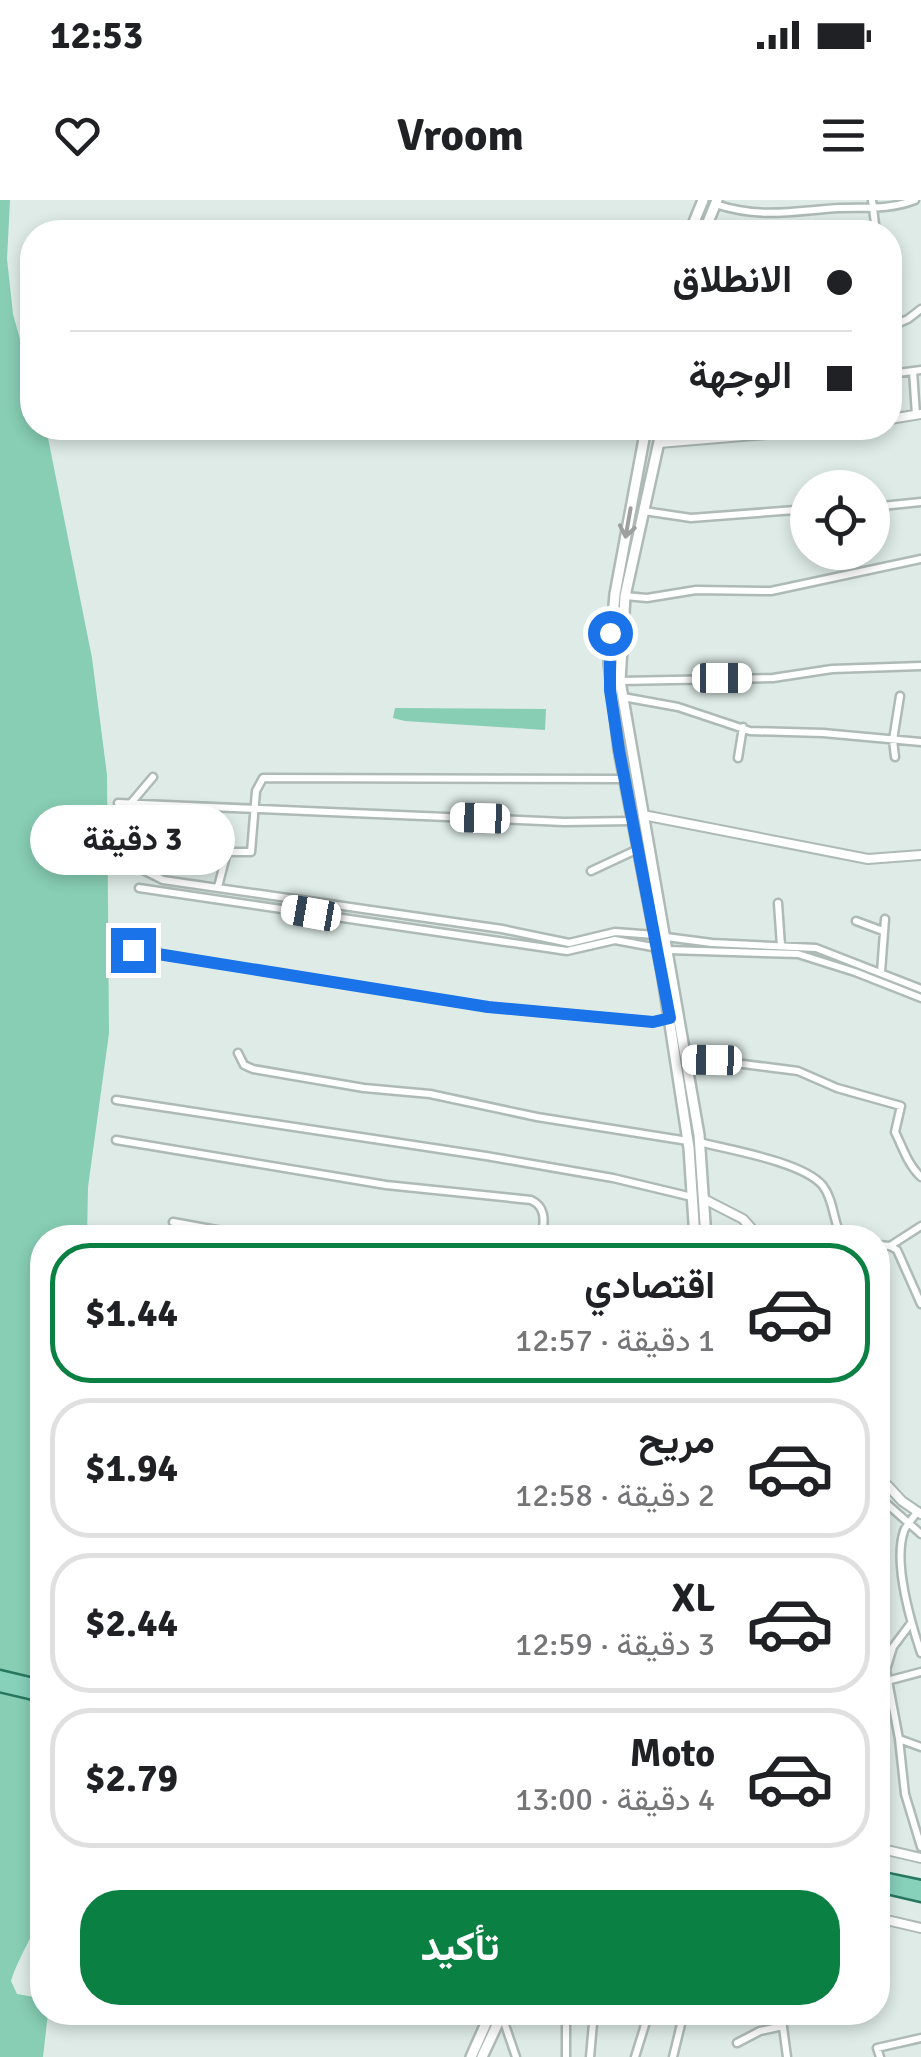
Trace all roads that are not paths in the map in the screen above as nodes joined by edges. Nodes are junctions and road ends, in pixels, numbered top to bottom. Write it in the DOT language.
graph roads {
  1 [pos="915,200"];
  2 [pos="716,202"];
  3 [pos="872,204"];
  4 [pos="917,371"];
  5 [pos="918,414"];
  6 [pos="644,440"];
  7 [pos="685,440"];
  8 [pos="659,442"];
  9 [pos="638,468"];
  10 [pos="653,471"];
  11 [pos="921,502"];
  12 [pos="890,505"];
  13 [pos="644,511"];
  14 [pos="790,511"];
  15 [pos="921,559"];
  16 [pos="625,596"];
  17 [pos="921,666"];
  18 [pos="620,681"];
  19 [pos="623,696"];
  20 [pos="900,696"];
  21 [pos="743,728"];
  22 [pos="894,740"];
  23 [pos="921,742"];
  24 [pos="895,757"];
  25 [pos="738,758"];
  26 [pos="153,777"];
  27 [pos="625,779"];
  28 [pos="118,803"];
  29 [pos="131,803"];
  30 [pos="255,808"];
  31 [pos="638,818"];
  32 [pos="126,836"];
  33 [pos="639,848"];
  34 [pos="921,856"];
  35 [pos="139,868"];
  36 [pos="591,871"];
  37 [pos="138,888"];
  38 [pos="218,888"];
  39 [pos="778,902"];
  40 [pos="885,919"];
  41 [pos="856,921"];
  42 [pos="884,931"];
  43 [pos="661,936"];
  44 [pos="782,946"];
  45 [pos="663,949"];
  46 [pos="133,950"];
  47 [pos="881,972"];
  48 [pos="921,989"];
  49 [pos="921,998"];
  50 [pos="674,1024"];
  51 [pos="238,1053"];
  52 [pos="686,1059"];
  53 [pos="116,1100"];
  54 [pos="116,1140"];
  55 [pos="694,1142"];
  56 [pos="921,1177"];
  57 [pos="699,1198"];
  58 [pos="173,1222"];
  59 [pos="190,1225"];
  60 [pos="542,1225"];
  61 [pos="696,1225"];
  62 [pos="704,1225"];
  63 [pos="748,1225"];
  64 [pos="838,1225"];
  65 [pos="921,1226"];
  66 [pos="890,1246"];
  67 [pos="921,1304"];
  68 [pos="890,1488"];
  69 [pos="890,1508"];
  70 [pos="920,1513"];
  71 [pos="910,1522"];
  72 [pos="921,1534"];
  73 [pos="911,1623"];
  74 [pos="890,1654"];
  75 [pos="921,1654"];
  76 [pos="921,1672"];
  77 [pos="0,1676"];
  78 [pos="890,1676"];
  79 [pos="30,1683"];
  80 [pos="0,1686"];
  81 [pos="30,1693"];
  82 [pos="890,1702"];
  83 [pos="899,1739"];
  84 [pos="920,1745"];
  85 [pos="921,1847"];
  86 [pos="890,1851"];
  87 [pos="921,1858"];
  88 [pos="890,1880"];
  89 [pos="921,1886"];
  90 [pos="890,1889"];
  91 [pos="921,1896"];
  92 [pos="890,1921"];
  93 [pos="921,1928"];
  94 [pos="486,2025"];
  95 [pos="494,2025"];
  96 [pos="504,2025"];
  97 [pos="566,2025"];
  98 [pos="593,2025"];
  99 [pos="645,2025"];
  100 [pos="681,2025"];
  101 [pos="783,2026"];
  102 [pos="921,2038"];
  103 [pos="737,2043"];
  104 [pos="472,2057"];
  105 [pos="482,2057"];
  106 [pos="516,2057"];
  107 [pos="566,2057"];
  108 [pos="590,2057"];
  109 [pos="635,2057"];
  110 [pos="673,2057"];
  111 [pos="787,2057"];
  112 [pos="880,2057"];
  1 -- 3 [label="street"];
  2 -- 3 [label="street"];
  4 -- 5 [label="street"];
  6 -- 9 [label="main road"];
  7 -- 8 [label="street"];
  8 -- 10 [label="main road"];
  9 -- 10 [label="main road"];
  9 -- 27 [label="main road, one-way"];
  10 -- 13 [label="main road"];
  11 -- 12 [label="street"];
  13 -- 14 [label="street"];
  13 -- 16 [label="main road"];
  15 -- 16 [label="street"];
  16 -- 18 [label="main road"];
  17 -- 18 [label="street"];
  18 -- 19 [label="main road"];
  19 -- 21 [label="street"];
  19 -- 31 [label="main road"];
  20 -- 22 [label="street"];
  21 -- 22 [label="street"];
  21 -- 25 [label="street"];
  22 -- 23 [label="street"];
  22 -- 24 [label="street"];
  26 -- 29 [label="street"];
  27 -- 30 [label="street"];
  27 -- 31 [label="main road"];
  28 -- 29 [label="street"];
  29 -- 30 [label="street"];
  29 -- 32 [label="street"];
  30 -- 31 [label="street"];
  30 -- 38 [label="street"];
  31 -- 33 [label="main road"];
  31 -- 34 [label="street"];
  31 -- 43 [label="main road"];
  33 -- 36 [label="street"];
  33 -- 43 [label="main road"];
  35 -- 38 [label="street"];
  37 -- 45 [label="street"];
  38 -- 43 [label="street"];
  39 -- 44 [label="street"];
  40 -- 42 [label="street"];
  41 -- 42 [label="street"];
  42 -- 47 [label="street"];
  43 -- 44 [label="street"];
  43 -- 45 [label="main road"];
  44 -- 47 [label="street"];
  45 -- 49 [label="street"];
  45 -- 50 [label="main road"];
  46 -- 50 [label="street"];
  47 -- 48 [label="street"];
  50 -- 52 [label="main road"];
  50 -- 55 [label="main road"];
  51 -- 55 [label="street"];
  52 -- 55 [label="main road"];
  52 -- 56 [label="street"];
  53 -- 57 [label="street"];
  54 -- 60 [label="street"];
  55 -- 57 [label="main road"];
  55 -- 64 [label="street"];
  57 -- 61 [label="main road"];
  57 -- 62 [label="main road"];
  57 -- 63 [label="street"];
  58 -- 59 [label="street"];
  65 -- 66 [label="street"];
  66 -- 67 [label="street"];
  68 -- 70 [label="street"];
  69 -- 71 [label="street"];
  70 -- 71 [label="street"];
  71 -- 72 [label="street"];
  71 -- 73 [label="street"];
  73 -- 74 [label="street"];
  73 -- 75 [label="street"];
  76 -- 78 [label="street"];
  77 -- 79 [label="main road"];
  80 -- 81 [label="main road"];
  82 -- 83 [label="street"];
  83 -- 84 [label="street"];
  83 -- 85 [label="street"];
  86 -- 87 [label="street"];
  88 -- 89 [label="main road"];
  90 -- 91 [label="main road"];
  92 -- 93 [label="street"];
  94 -- 104 [label="main road"];
  95 -- 105 [label="main road"];
  96 -- 106 [label="street"];
  97 -- 107 [label="street"];
  98 -- 108 [label="street"];
  99 -- 109 [label="street"];
  100 -- 110 [label="street"];
  101 -- 103 [label="street"];
  101 -- 111 [label="street"];
  102 -- 112 [label="street"];
}
